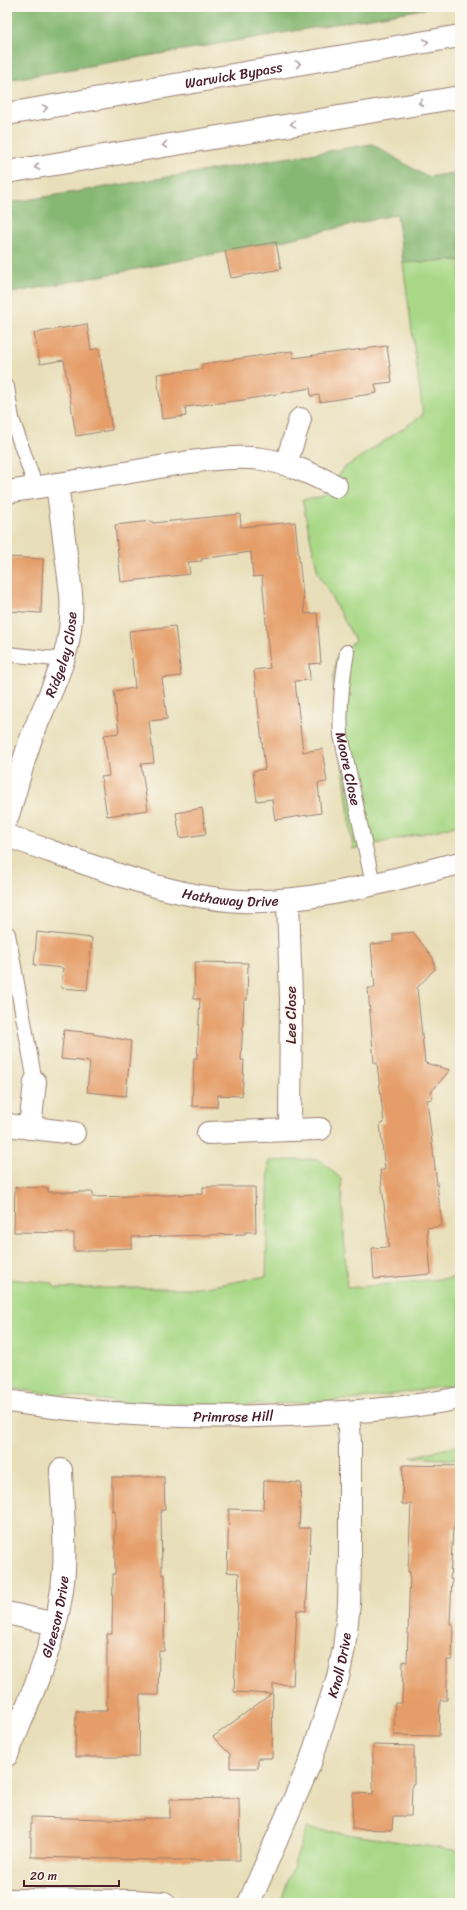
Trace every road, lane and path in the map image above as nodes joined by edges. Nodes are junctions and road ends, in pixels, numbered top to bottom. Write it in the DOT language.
graph roads {
  1 [pos="460,36"];
  2 [pos="460,97"];
  3 [pos="7,114"];
  4 [pos="7,172"];
  5 [pos="7,387"];
  6 [pos="300,419"];
  7 [pos="286,464"];
  8 [pos="57,484"];
  9 [pos="336,486"];
  10 [pos="36,488"];
  11 [pos="7,492"];
  12 [pos="347,652"];
  13 [pos="7,654"];
  14 [pos="65,660"];
  15 [pos="7,818"];
  16 [pos="7,836"];
  17 [pos="460,863"];
  18 [pos="373,884"];
  19 [pos="288,900"];
  20 [pos="8,934"];
  21 [pos="35,1082"];
  22 [pos="7,1125"];
  23 [pos="30,1128"];
  24 [pos="320,1129"];
  25 [pos="290,1130"];
  26 [pos="208,1133"];
  27 [pos="74,1134"];
  28 [pos="460,1398"];
  29 [pos="7,1401"];
  30 [pos="348,1412"];
  31 [pos="61,1470"];
  32 [pos="7,1613"];
  33 [pos="55,1624"];
  34 [pos="7,1755"];
  35 [pos="7,1900"];
  36 [pos="164,1903"];
  37 [pos="250,1903"];
  3 -- 1 [label="main road, Warwick Bypass, one-way"];
  2 -- 4 [label="main road, one-way"];
  5 -- 10 [label="lane"];
  6 -- 7 [label="main road"];
  7 -- 8 [label="main road"];
  7 -- 9 [label="main road"];
  8 -- 10 [label="main road"];
  8 -- 14 [label="main road, Ridgeley Close"];
  10 -- 11 [label="main road"];
  12 -- 18 [label="lane, Moore Close"];
  13 -- 14 [label="lane"];
  14 -- 15 [label="main road, Ridgeley Close"];
  16 -- 19 [label="main road, Hathaway Drive"];
  17 -- 18 [label="main road, Hathaway Drive"];
  18 -- 19 [label="main road, Hathaway Drive"];
  19 -- 25 [label="main road, Lee Close"];
  20 -- 21 [label="lane"];
  21 -- 23 [label="main road"];
  22 -- 23 [label="main road"];
  23 -- 27 [label="main road"];
  24 -- 25 [label="main road"];
  25 -- 26 [label="main road"];
  28 -- 30 [label="main road, Primrose Hill"];
  29 -- 30 [label="main road, Primrose Hill"];
  30 -- 37 [label="main road, Knoll Drive"];
  31 -- 33 [label="main road, Gleeson Drive"];
  32 -- 33 [label="main road"];
  33 -- 34 [label="main road, Gleeson Drive"];
  35 -- 36 [label="main road"];
}
